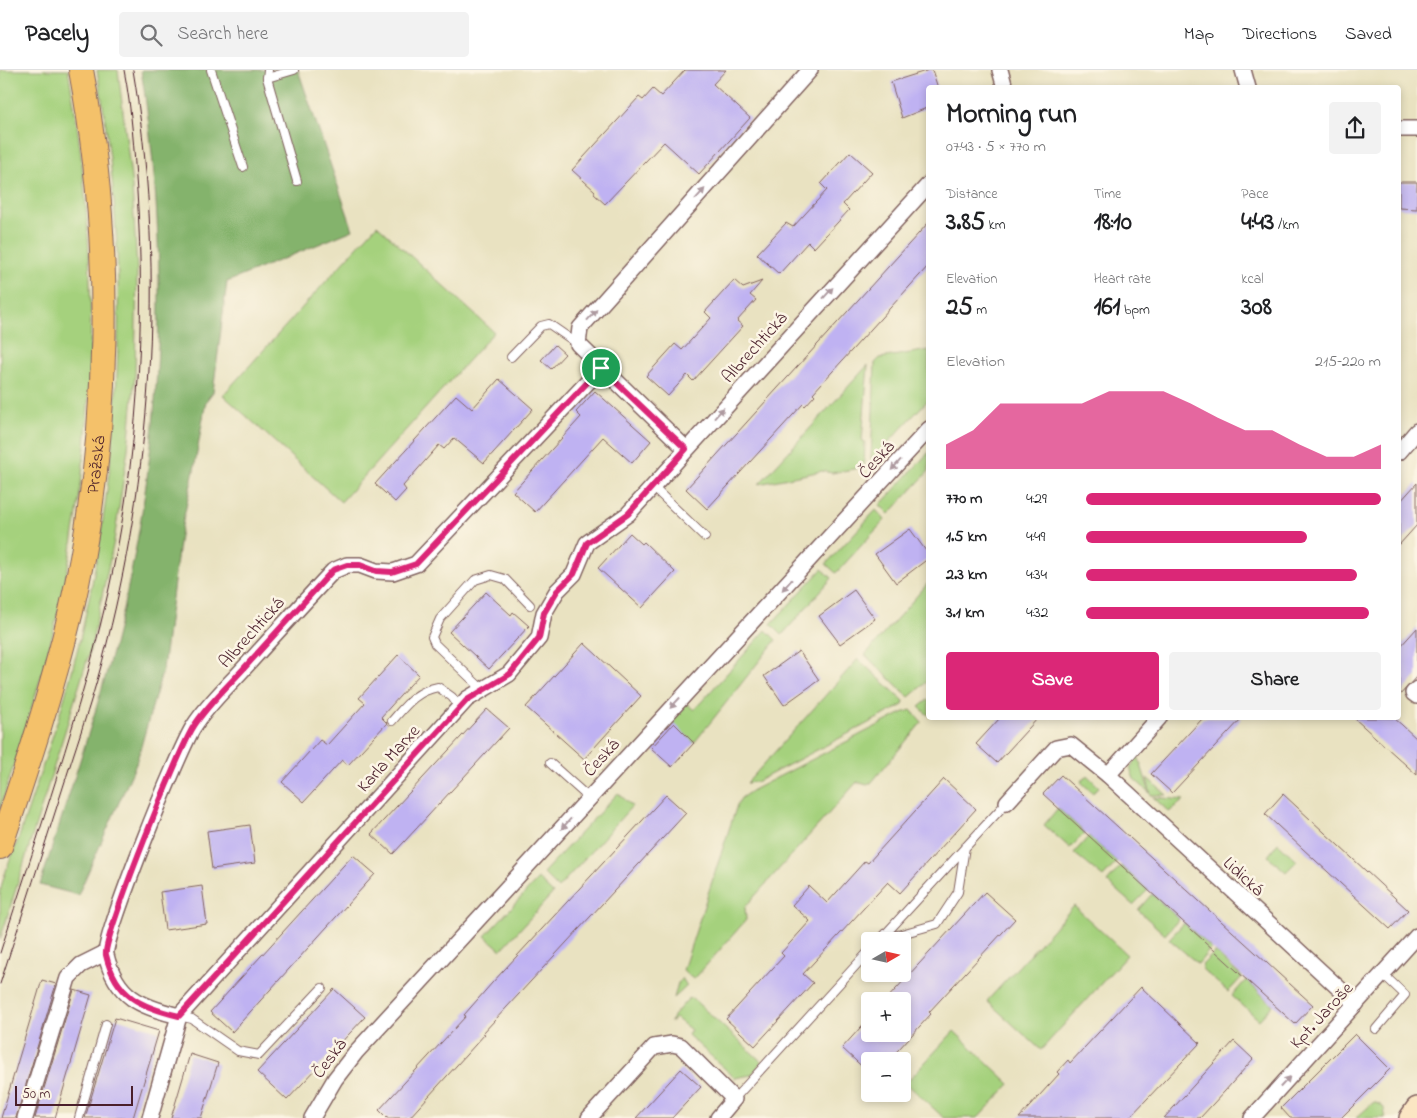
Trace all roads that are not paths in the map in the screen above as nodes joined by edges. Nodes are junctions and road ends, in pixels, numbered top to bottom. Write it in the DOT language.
graph roads {
  1 [pos="81,70"];
  2 [pos="211,70"];
  3 [pos="294,70"];
  4 [pos="810,70"];
  5 [pos="1000,70"];
  6 [pos="1243,70"];
  7 [pos="267,74"];
  8 [pos="1004,85"];
  9 [pos="1247,85"];
  10 [pos="1401,129"];
  11 [pos="1417,129"];
  12 [pos="243,167"];
  13 [pos="298,181"];
  14 [pos="926,187"];
  15 [pos="578,344"];
  16 [pos="511,358"];
  17 [pos="601,368"];
  18 [pos="926,432"];
  19 [pos="1417,432"];
  20 [pos="686,449"];
  21 [pos="1401,450"];
  22 [pos="653,488"];
  23 [pos="705,537"];
  24 [pos="530,605"];
  25 [pos="1417,689"];
  26 [pos="483,690"];
  27 [pos="1417,696"];
  28 [pos="459,707"];
  29 [pos="1157,720"];
  30 [pos="392,721"];
  31 [pos="550,763"];
  32 [pos="1108,774"];
  33 [pos="589,798"];
  34 [pos="1007,802"];
  35 [pos="0,847"];
  36 [pos="965,847"];
  37 [pos="886,932"];
  38 [pos="908,932"];
  39 [pos="1417,936"];
  40 [pos="105,953"];
  41 [pos="861,960"];
  42 [pos="1384,975"];
  43 [pos="322,988"];
  44 [pos="1356,1004"];
  45 [pos="179,1016"];
  46 [pos="106,1024"];
  47 [pos="1376,1029"];
  48 [pos="734,1099"];
  49 [pos="1417,1108"];
  50 [pos="314,1114"];
  51 [pos="26,1118"];
  52 [pos="79,1118"];
  53 [pos="150,1118"];
  54 [pos="589,1118"];
  55 [pos="718,1118"];
  56 [pos="1252,1118"];
  57 [pos="1411,1118"];
  1 -- 35 [label="main road, Pražská"];
  2 -- 12 [label="lane"];
  3 -- 7 [label="lane"];
  15 -- 4 [label="street, one-way"];
  5 -- 8 [label="street"];
  6 -- 9 [label="street"];
  7 -- 13 [label="lane"];
  10 -- 11 [label="street"];
  20 -- 14 [label="street, Albrechtická, one-way"];
  15 -- 16 [label="lane"];
  15 -- 17 [label="street"];
  17 -- 20 [label="street"];
  17 -- 40 [label="street, Albrechtická"];
  18 -- 33 [label="street, Česká, one-way"];
  19 -- 21 [label="street"];
  20 -- 22 [label="street, Karla Marxe"];
  22 -- 23 [label="lane"];
  22 -- 26 [label="street, Karla Marxe"];
  24 -- 26 [label="lane"];
  25 -- 27 [label="street"];
  26 -- 28 [label="street, Karla Marxe"];
  28 -- 30 [label="lane"];
  28 -- 45 [label="street, Karla Marxe"];
  29 -- 32 [label="street"];
  31 -- 33 [label="lane"];
  32 -- 34 [label="street, Lidická"];
  32 -- 44 [label="street, Lidická"];
  33 -- 50 [label="street, Česká, one-way"];
  34 -- 36 [label="lane"];
  36 -- 37 [label="lane"];
  36 -- 38 [label="lane"];
  39 -- 42 [label="street, Kpt. Jaroše"];
  40 -- 45 [label="street"];
  40 -- 51 [label="street"];
  41 -- 48 [label="lane"];
  42 -- 44 [label="street, Kpt. Jaroše"];
  42 -- 47 [label="lane"];
  43 -- 45 [label="lane"];
  56 -- 44 [label="street, Kpt. Jaroše, one-way"];
  45 -- 53 [label="street, Karla Marxe"];
  46 -- 52 [label="lane"];
  48 -- 54 [label="street"];
  48 -- 55 [label="street"];
  49 -- 57 [label="street"];
}
